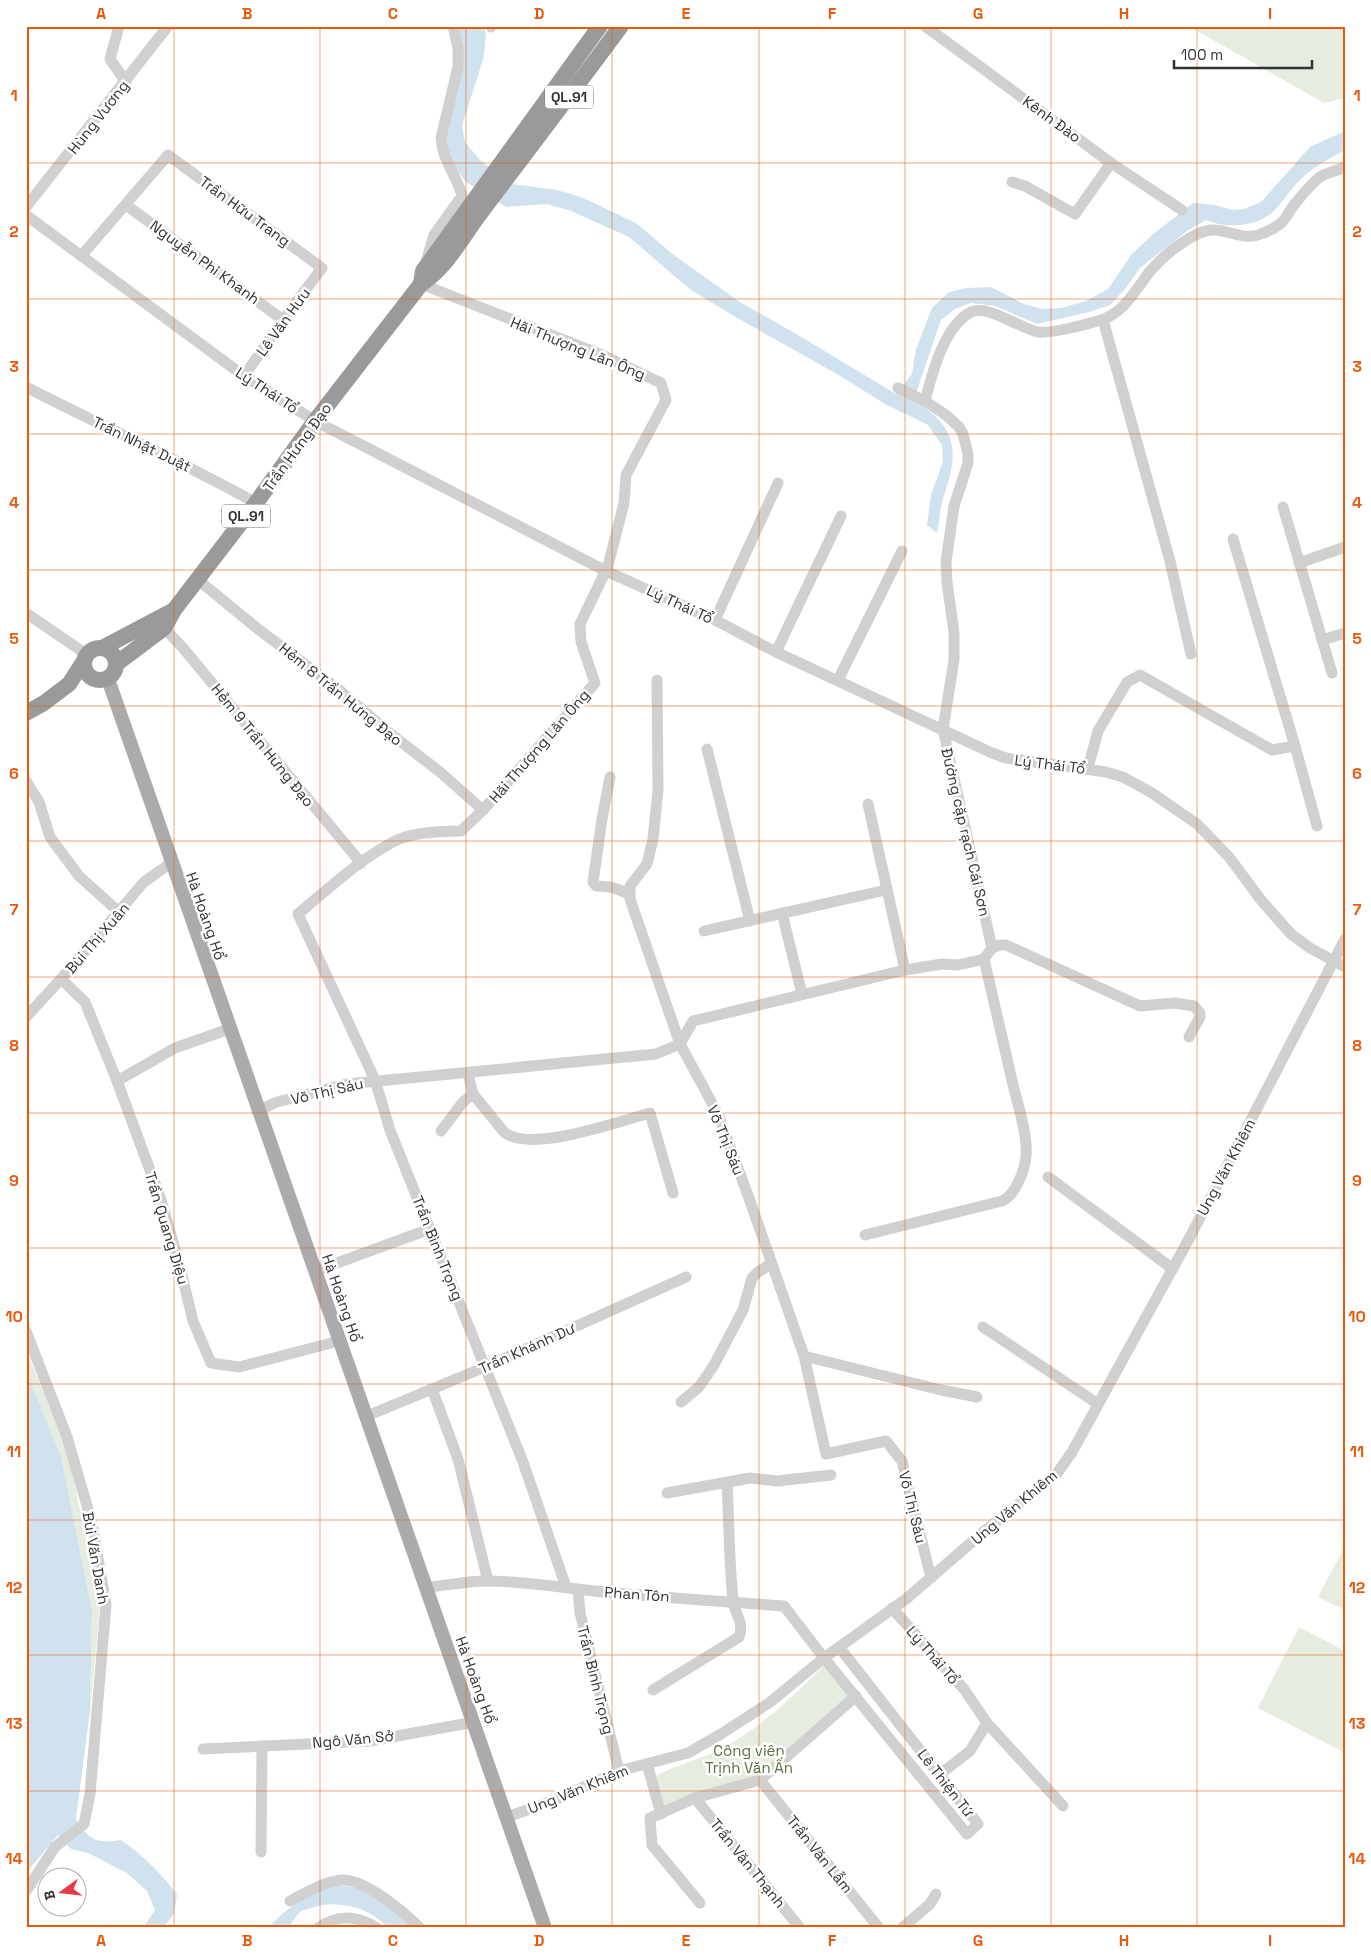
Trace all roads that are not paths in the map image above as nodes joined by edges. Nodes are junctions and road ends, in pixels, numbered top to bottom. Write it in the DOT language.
graph roads {
  1 [pos="119,26"];
  2 [pos="168,26"];
  3 [pos="452,26"];
  4 [pos="600,26"];
  5 [pos="621,26"];
  6 [pos="925,26"];
  7 [pos="126,82"];
  8 [pos="1111,163"];
  9 [pos="1345,167"];
  10 [pos="1012,182"];
  11 [pos="126,205"];
  12 [pos="26,207"];
  13 [pos="1182,210"];
  14 [pos="26,215"];
  15 [pos="82,255"];
  16 [pos="322,268"];
  17 [pos="422,278"];
  18 [pos="282,320"];
  19 [pos="1103,320"];
  20 [pos="244,376"];
  21 [pos="26,387"];
  22 [pos="898,388"];
  23 [pos="922,399"];
  24 [pos="315,421"];
  25 [pos="778,482"];
  26 [pos="256,503"];
  27 [pos="1284,507"];
  28 [pos="841,516"];
  29 [pos="1233,539"];
  30 [pos="1345,547"];
  31 [pos="902,551"];
  32 [pos="1299,562"];
  33 [pos="606,571"];
  34 [pos="197,579"];
  35 [pos="174,610"];
  36 [pos="26,613"];
  37 [pos="715,620"];
  38 [pos="164,628"];
  39 [pos="1345,633"];
  40 [pos="1322,640"];
  41 [pos="102,648"];
  42 [pos="776,652"];
  43 [pos="1191,654"];
  44 [pos="85,658"];
  45 [pos="116,664"];
  46 [pos="1332,673"];
  47 [pos="102,680"];
  48 [pos="657,680"];
  49 [pos="838,680"];
  50 [pos="26,714"];
  51 [pos="943,729"];
  52 [pos="1295,746"];
  53 [pos="707,749"];
  54 [pos="1088,768"];
  55 [pos="610,777"];
  56 [pos="26,781"];
  57 [pos="868,804"];
  58 [pos="483,810"];
  59 [pos="1317,826"];
  60 [pos="361,863"];
  61 [pos="171,864"];
  62 [pos="886,890"];
  63 [pos="630,894"];
  64 [pos="119,912"];
  65 [pos="782,913"];
  66 [pos="298,914"];
  67 [pos="750,921"];
  68 [pos="704,931"];
  69 [pos="1345,939"];
  70 [pos="992,948"];
  71 [pos="984,959"];
  72 [pos="1334,961"];
  73 [pos="1345,967"];
  74 [pos="905,970"];
  75 [pos="61,979"];
  76 [pos="802,994"];
  77 [pos="26,1017"];
  78 [pos="229,1029"];
  79 [pos="1189,1037"];
  80 [pos="680,1044"];
  81 [pos="468,1073"];
  82 [pos="376,1080"];
  83 [pos="117,1081"];
  84 [pos="473,1094"];
  85 [pos="258,1111"];
  86 [pos="441,1131"];
  87 [pos="1048,1177"];
  88 [pos="673,1193"];
  89 [pos="430,1229"];
  90 [pos="865,1235"];
  91 [pos="771,1264"];
  92 [pos="1173,1269"];
  93 [pos="315,1271"];
  94 [pos="686,1277"];
  95 [pos="983,1327"];
  96 [pos="26,1331"];
  97 [pos="340,1342"];
  98 [pos="804,1356"];
  99 [pos="485,1367"];
  100 [pos="432,1389"];
  101 [pos="977,1397"];
  102 [pos="681,1402"];
  103 [pos="1098,1404"];
  104 [pos="367,1416"];
  105 [pos="831,1475"];
  106 [pos="727,1483"];
  107 [pos="667,1493"];
  108 [pos="930,1578"];
  109 [pos="488,1581"];
  110 [pos="426,1587"];
  111 [pos="566,1587"];
  112 [pos="578,1589"];
  113 [pos="733,1602"];
  114 [pos="892,1608"];
  115 [pos="839,1647"];
  116 [pos="824,1658"];
  117 [pos="653,1690"];
  118 [pos="856,1696"];
  119 [pos="474,1722"];
  120 [pos="987,1723"];
  121 [pos="262,1746"];
  122 [pos="203,1749"];
  123 [pos="647,1764"];
  124 [pos="619,1771"];
  125 [pos="939,1775"];
  126 [pos="760,1780"];
  127 [pos="695,1798"];
  128 [pos="1063,1806"];
  129 [pos="661,1814"];
  130 [pos="507,1817"];
  131 [pos="261,1852"];
  132 [pos="26,1892"];
  133 [pos="936,1894"];
  134 [pos="290,1901"];
  135 [pos="700,1903"];
  136 [pos="318,1928"];
  137 [pos="377,1928"];
  138 [pos="420,1928"];
  139 [pos="545,1928"];
  140 [pos="800,1928"];
  141 [pos="879,1928"];
  142 [pos="902,1928"];
  1 -- 7 [label="street"];
  2 -- 7 [label="street, Hùng Vương"];
  3 -- 17 [label="street"];
  4 -- 17 [label="highway, Trần Hưng Đạo / QL.91"];
  5 -- 17 [label="highway, Trần Hưng Đạo / QL.91"];
  6 -- 8 [label="street, Kênh Đào"];
  7 -- 12 [label="street, Hùng Vương"];
  8 -- 10 [label="street"];
  8 -- 13 [label="street, Kênh Đào"];
  9 -- 19 [label="street"];
  11 -- 15 [label="street"];
  11 -- 16 [label="street, Trần Hữu Trang"];
  11 -- 18 [label="street, Nguyễn Phi Khanh"];
  14 -- 15 [label="street, Lý Thái Tổ"];
  15 -- 20 [label="street, Lý Thái Tổ"];
  16 -- 18 [label="street, Lê Văn Hưu"];
  17 -- 24 [label="highway, Trần Hưng Đạo / QL.91"];
  17 -- 33 [label="street, Hãi Thượng Lãn Ông"];
  18 -- 20 [label="street, Lê Văn Hưu"];
  19 -- 23 [label="street"];
  19 -- 43 [label="street"];
  20 -- 24 [label="street, Lý Thái Tổ"];
  21 -- 26 [label="street, Trần Nhật Duật"];
  22 -- 23 [label="street, Đường cặp rạch Cái Sơn"];
  23 -- 51 [label="street, Đường cặp rạch Cái Sơn"];
  24 -- 26 [label="highway, Trần Hưng Đạo / QL.91"];
  24 -- 33 [label="street, Lý Thái Tổ"];
  25 -- 37 [label="street"];
  26 -- 34 [label="highway, Trần Hưng Đạo / QL.91"];
  27 -- 32 [label="street"];
  28 -- 42 [label="street"];
  29 -- 52 [label="street"];
  30 -- 32 [label="street"];
  31 -- 49 [label="street"];
  32 -- 40 [label="street"];
  33 -- 37 [label="street, Lý Thái Tổ"];
  33 -- 58 [label="street, Hãi Thượng Lãn Ông"];
  34 -- 35 [label="highway, Trần Hưng Đạo / QL.91"];
  34 -- 58 [label="street, Hẻm 8 Trần Hưng Đạo"];
  35 -- 38 [label="highway, Trần Hưng Đạo / QL.91"];
  35 -- 41 [label="highway, Trần Hưng Đạo / QL.91"];
  36 -- 44 [label="street"];
  37 -- 42 [label="street, Lý Thái Tổ"];
  38 -- 45 [label="highway, Trần Hưng Đạo / QL.91"];
  38 -- 60 [label="street, Hẻm 9 Trần Hưng Đạo"];
  39 -- 40 [label="street"];
  40 -- 46 [label="street"];
  41 -- 44 [label="highway"];
  41 -- 45 [label="highway"];
  42 -- 49 [label="street, Lý Thái Tổ"];
  44 -- 47 [label="highway"];
  44 -- 50 [label="highway"];
  45 -- 47 [label="highway"];
  47 -- 50 [label="highway"];
  47 -- 61 [label="main road, Hà Hoàng Hổ"];
  48 -- 63 [label="street"];
  49 -- 51 [label="street, Lý Thái Tổ"];
  51 -- 54 [label="street, Lý Thái Tổ"];
  51 -- 70 [label="street, Đường cặp rạch Cái Sơn"];
  52 -- 54 [label="street"];
  52 -- 59 [label="street"];
  53 -- 67 [label="street"];
  54 -- 72 [label="street, Lý Thái Tổ"];
  55 -- 63 [label="street"];
  56 -- 64 [label="street"];
  57 -- 62 [label="street"];
  58 -- 60 [label="street, Hãi Thượng Lãn Ông"];
  60 -- 66 [label="street, Hãi Thượng Lãn Ông"];
  61 -- 64 [label="street, Bùi Thị Xuân"];
  61 -- 78 [label="main road, Hà Hoàng Hổ"];
  62 -- 65 [label="street"];
  62 -- 74 [label="street"];
  63 -- 80 [label="street"];
  64 -- 75 [label="street, Bùi Thị Xuân"];
  65 -- 67 [label="street"];
  65 -- 76 [label="street"];
  66 -- 82 [label="street, Trần Bình Trọng"];
  67 -- 68 [label="street"];
  69 -- 72 [label="street, Ung Văn Khiêm"];
  70 -- 71 [label="street"];
  70 -- 79 [label="street"];
  71 -- 74 [label="street"];
  71 -- 90 [label="street"];
  72 -- 73 [label="street, Lý Thái Tổ"];
  72 -- 92 [label="street, Ung Văn Khiêm"];
  74 -- 76 [label="street"];
  75 -- 77 [label="street, Bùi Thị Xuân"];
  75 -- 83 [label="street, Trần Quang Diệu"];
  76 -- 80 [label="street"];
  78 -- 83 [label="street"];
  78 -- 85 [label="main road, Hà Hoàng Hổ"];
  80 -- 81 [label="street, Võ Thị Sáu"];
  80 -- 91 [label="street, Võ Thị Sáu"];
  81 -- 82 [label="street, Võ Thị Sáu"];
  81 -- 84 [label="street"];
  82 -- 85 [label="street, Võ Thị Sáu"];
  82 -- 89 [label="street, Trần Bình Trọng"];
  83 -- 97 [label="street, Trần Quang Diệu"];
  84 -- 86 [label="street"];
  84 -- 88 [label="street"];
  85 -- 93 [label="main road, Hà Hoàng Hổ"];
  87 -- 92 [label="street"];
  89 -- 93 [label="street"];
  89 -- 99 [label="street, Trần Bình Trọng"];
  91 -- 98 [label="street, Võ Thị Sáu"];
  91 -- 102 [label="street"];
  92 -- 103 [label="street, Ung Văn Khiêm"];
  93 -- 97 [label="main road, Hà Hoàng Hổ"];
  94 -- 99 [label="street, Trần Khánh Dư"];
  95 -- 103 [label="street"];
  96 -- 132 [label="street, Bùi Văn Danh"];
  97 -- 104 [label="main road, Hà Hoàng Hổ"];
  98 -- 101 [label="street"];
  98 -- 108 [label="street, Võ Thị Sáu"];
  99 -- 100 [label="street, Trần Khánh Dư"];
  99 -- 111 [label="street, Trần Bình Trọng"];
  100 -- 104 [label="street, Trần Khánh Dư"];
  100 -- 109 [label="street"];
  103 -- 108 [label="street, Ung Văn Khiêm"];
  104 -- 110 [label="main road, Hà Hoàng Hổ"];
  105 -- 106 [label="street"];
  106 -- 107 [label="street"];
  106 -- 113 [label="street"];
  108 -- 114 [label="street, Ung Văn Khiêm"];
  109 -- 110 [label="street, Phan Tôn"];
  109 -- 111 [label="street, Phan Tôn"];
  110 -- 119 [label="main road, Hà Hoàng Hổ"];
  111 -- 112 [label="street, Phan Tôn"];
  112 -- 113 [label="street, Phan Tôn"];
  112 -- 124 [label="street, Trần Bình Trọng"];
  113 -- 116 [label="street, Phan Tôn"];
  113 -- 117 [label="street"];
  114 -- 115 [label="street, Ung Văn Khiêm"];
  114 -- 120 [label="street, Lý Thái Tổ"];
  115 -- 116 [label="street, Ung Văn Khiêm"];
  115 -- 125 [label="street, Lê Thiện Tứ"];
  116 -- 118 [label="street, Lê Thiện Tứ"];
  116 -- 123 [label="street, Ung Văn Khiêm"];
  118 -- 125 [label="street, Lê Thiện Tứ"];
  118 -- 126 [label="street"];
  119 -- 121 [label="street, Ngô Văn Sở"];
  119 -- 130 [label="main road, Hà Hoàng Hổ"];
  120 -- 125 [label="street"];
  120 -- 128 [label="street, Lý Thái Tổ"];
  121 -- 122 [label="street, Ngô Văn Sở"];
  121 -- 131 [label="street"];
  123 -- 124 [label="street, Ung Văn Khiêm"];
  123 -- 129 [label="street"];
  124 -- 130 [label="street, Ung Văn Khiêm"];
  126 -- 127 [label="street"];
  126 -- 141 [label="street, Trần Văn Lẫm"];
  127 -- 129 [label="street"];
  127 -- 140 [label="street, Trần Văn Thạnh"];
  129 -- 135 [label="street"];
  130 -- 139 [label="main road, Hà Hoàng Hổ"];
  133 -- 142 [label="street"];
  134 -- 138 [label="street"];
  136 -- 137 [label="street"];
}
